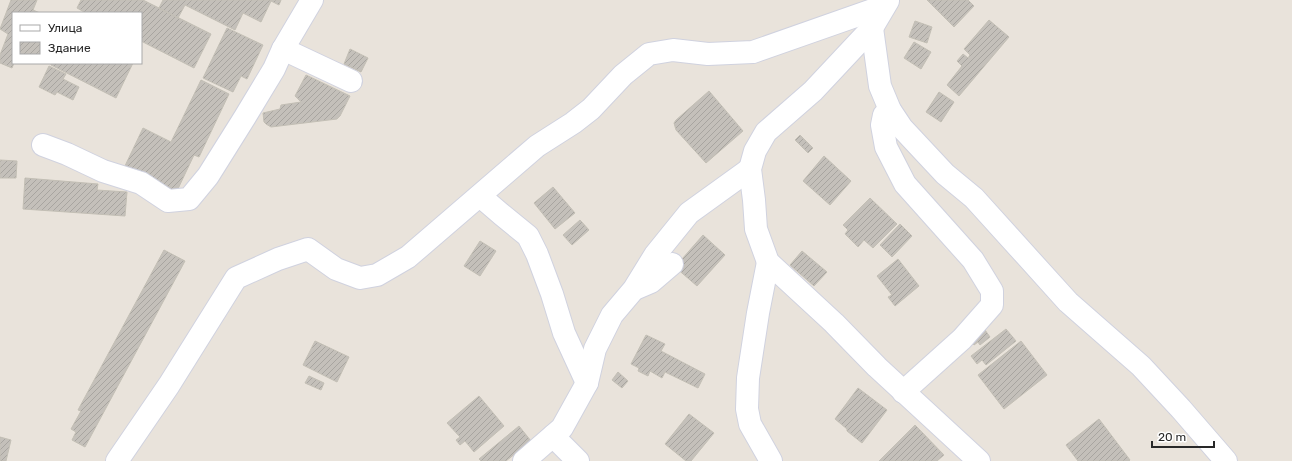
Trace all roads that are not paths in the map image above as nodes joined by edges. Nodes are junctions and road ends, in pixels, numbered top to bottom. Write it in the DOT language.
graph roads {
  1 [pos="312,0"];
  2 [pos="887,3"];
  3 [pos="872,28"];
  4 [pos="283,49"];
  5 [pos="351,81"];
  6 [pos="890,110"];
  7 [pos="43,145"];
  8 [pos="750,169"];
  9 [pos="480,196"];
  10 [pos="768,262"];
  11 [pos="672,264"];
  12 [pos="634,289"];
  13 [pos="587,383"];
  14 [pos="903,392"];
  15 [pos="1194,425"];
  16 [pos="553,436"];
  17 [pos="117,461"];
  18 [pos="524,461"];
  19 [pos="578,461"];
  20 [pos="771,461"];
  21 [pos="979,461"];
  22 [pos="1213,461"];
  23 [pos="1226,461"];
  1 -- 4 [label="street"];
  2 -- 3 [label="street"];
  2 -- 9 [label="street"];
  3 -- 6 [label="street"];
  3 -- 8 [label="street"];
  4 -- 5 [label="street"];
  4 -- 7 [label="street"];
  6 -- 14 [label="street"];
  6 -- 15 [label="street"];
  8 -- 10 [label="street"];
  8 -- 12 [label="street"];
  9 -- 13 [label="street"];
  9 -- 17 [label="street"];
  10 -- 14 [label="street"];
  10 -- 20 [label="street"];
  11 -- 12 [label="street"];
  12 -- 13 [label="street"];
  13 -- 16 [label="street"];
  14 -- 21 [label="street"];
  15 -- 22 [label="street"];
  15 -- 23 [label="street"];
  16 -- 18 [label="street"];
  16 -- 19 [label="street"];
}
